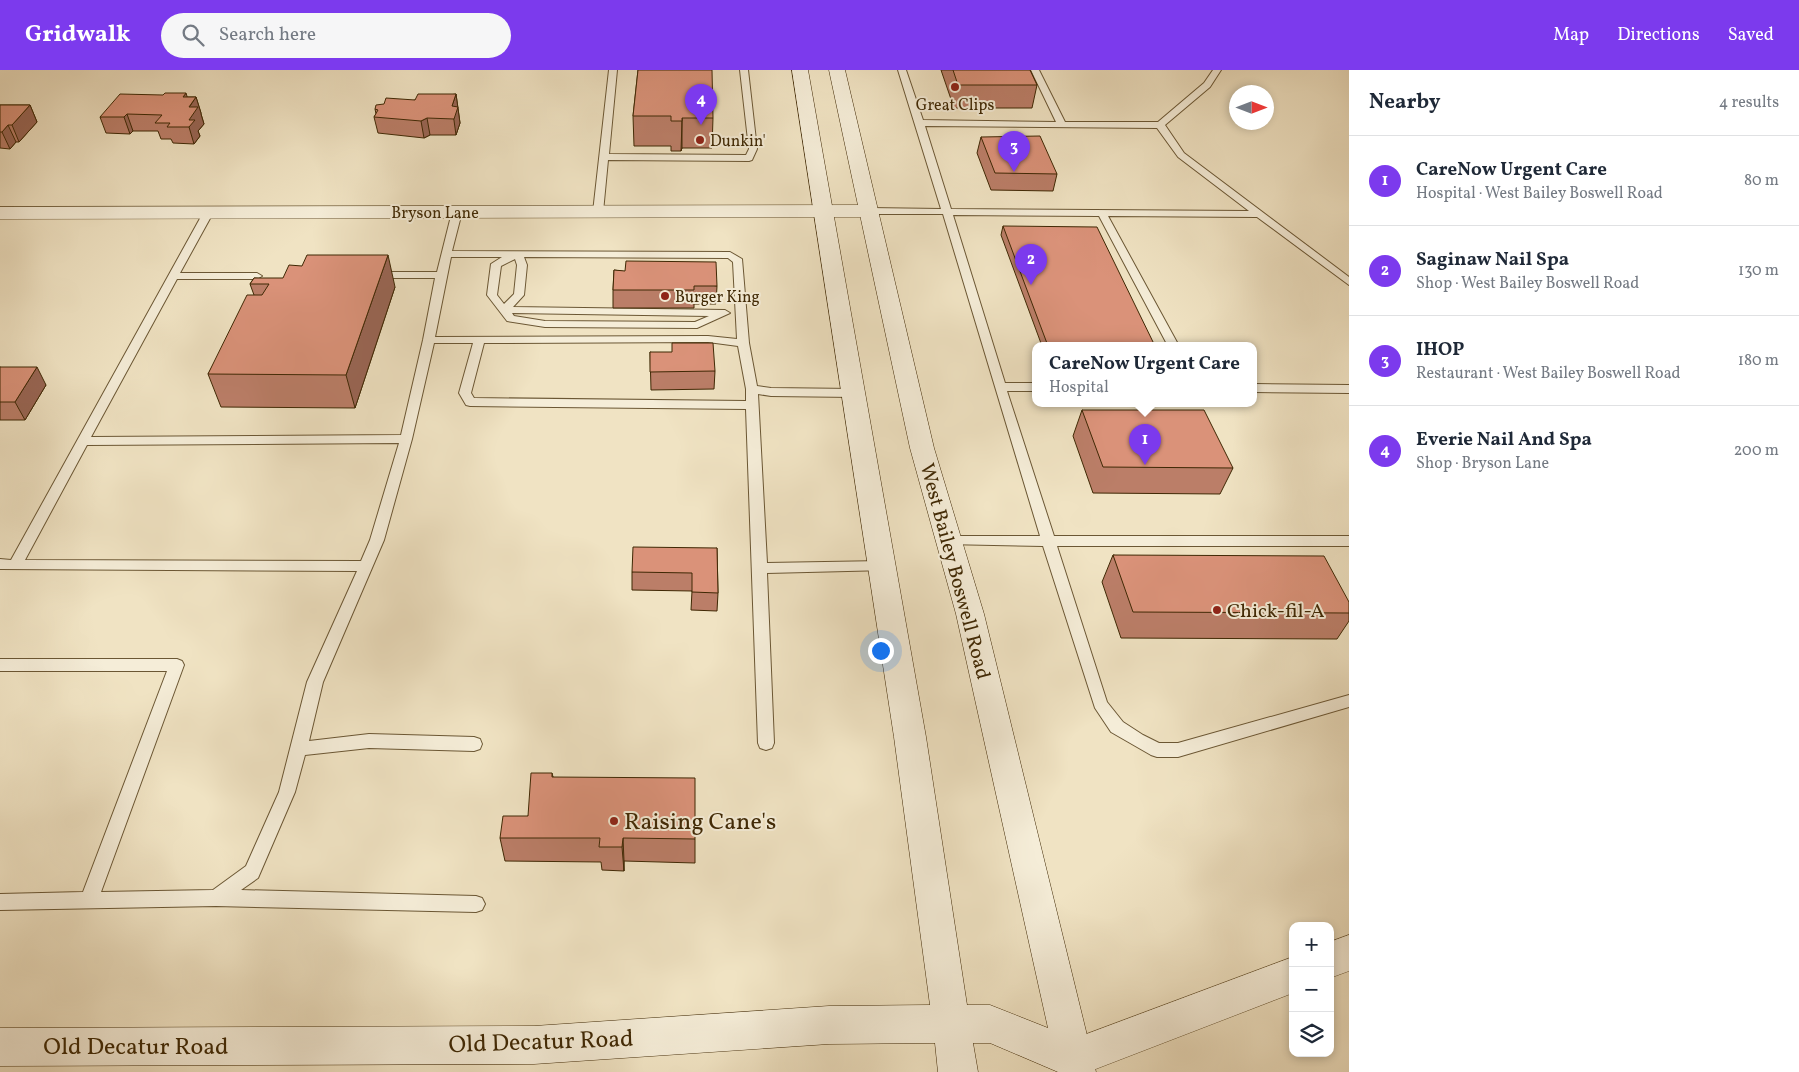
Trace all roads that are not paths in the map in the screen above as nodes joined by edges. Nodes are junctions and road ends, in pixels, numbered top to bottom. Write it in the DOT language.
graph roads {
  1 [pos="613,70"];
  2 [pos="744,70"];
  3 [pos="800,70"];
  4 [pos="837,70"];
  5 [pos="902,70"];
  6 [pos="1035,70"];
  7 [pos="1217,70"];
  8 [pos="920,123"];
  9 [pos="1062,124"];
  10 [pos="1160,125"];
  11 [pos="603,157"];
  12 [pos="869,211"];
  13 [pos="456,212"];
  14 [pos="598,212"];
  15 [pos="824,212"];
  16 [pos="946,212"];
  17 [pos="0,213"];
  18 [pos="208,213"];
  19 [pos="1102,213"];
  20 [pos="1259,214"];
  21 [pos="518,253"];
  22 [pos="446,254"];
  23 [pos="363,275"];
  24 [pos="441,275"];
  25 [pos="173,276"];
  26 [pos="257,276"];
  27 [pos="1349,282"];
  28 [pos="504,310"];
  29 [pos="741,313"];
  30 [pos="429,340"];
  31 [pos="479,341"];
  32 [pos="1171,342"];
  33 [pos="743,343"];
  34 [pos="1000,387"];
  35 [pos="1032,387"];
  36 [pos="1257,388"];
  37 [pos="1349,389"];
  38 [pos="752,390"];
  39 [pos="854,394"];
  40 [pos="752,404"];
  41 [pos="406,439"];
  42 [pos="83,441"];
  43 [pos="949,541"];
  44 [pos="1049,541"];
  45 [pos="1349,541"];
  46 [pos="0,564"];
  47 [pos="15,565"];
  48 [pos="365,566"];
  49 [pos="883,566"];
  50 [pos="760,568"];
  51 [pos="0,665"];
  52 [pos="1349,701"];
  53 [pos="766,743"];
  54 [pos="474,744"];
  55 [pos="299,749"];
  56 [pos="216,898"];
  57 [pos="89,900"];
  58 [pos="0,902"];
  59 [pos="476,904"];
  60 [pos="1349,953"];
  61 [pos="1334,959"];
  62 [pos="1289,977"];
  63 [pos="951,1024"];
  64 [pos="0,1047"];
  65 [pos="1072,1067"];
  66 [pos="958,1072"];
  1 -- 11 [label="lane"];
  2 -- 11 [label="lane"];
  3 -- 15 [label="main road"];
  4 -- 12 [label="main road, West Bailey Boswell Road"];
  5 -- 8 [label="lane"];
  6 -- 9 [label="lane"];
  7 -- 10 [label="lane"];
  8 -- 9 [label="lane"];
  8 -- 16 [label="lane"];
  9 -- 10 [label="lane"];
  10 -- 20 [label="lane"];
  11 -- 14 [label="lane"];
  12 -- 15 [label="main road, Bryson Lane"];
  12 -- 16 [label="lane"];
  12 -- 43 [label="main road, West Bailey Boswell Road"];
  13 -- 14 [label="main road, Bryson Lane"];
  13 -- 18 [label="main road, Bryson Lane"];
  13 -- 22 [label="lane"];
  14 -- 15 [label="main road, Bryson Lane"];
  15 -- 39 [label="main road"];
  16 -- 19 [label="lane"];
  16 -- 34 [label="lane"];
  17 -- 18 [label="main road, Bryson Lane"];
  18 -- 25 [label="lane"];
  19 -- 20 [label="lane"];
  19 -- 32 [label="lane"];
  20 -- 27 [label="lane"];
  21 -- 22 [label="lane"];
  21 -- 28 [label="lane"];
  21 -- 28 [label="lane"];
  21 -- 29 [label="lane"];
  22 -- 24 [label="lane"];
  23 -- 24 [label="lane"];
  24 -- 30 [label="lane"];
  25 -- 26 [label="lane"];
  25 -- 42 [label="lane"];
  28 -- 29 [label="lane"];
  29 -- 33 [label="lane"];
  30 -- 31 [label="lane"];
  30 -- 41 [label="lane"];
  31 -- 33 [label="lane"];
  31 -- 40 [label="lane"];
  33 -- 38 [label="lane"];
  34 -- 35 [label="lane"];
  34 -- 44 [label="lane"];
  36 -- 37 [label="lane"];
  38 -- 39 [label="lane"];
  38 -- 40 [label="lane"];
  39 -- 49 [label="main road"];
  40 -- 50 [label="lane"];
  41 -- 42 [label="lane"];
  41 -- 48 [label="lane"];
  42 -- 47 [label="lane"];
  43 -- 44 [label="lane"];
  43 -- 65 [label="main road, West Bailey Boswell Road"];
  44 -- 45 [label="lane"];
  44 -- 52 [label="lane"];
  46 -- 47 [label="lane"];
  47 -- 48 [label="lane"];
  48 -- 55 [label="lane"];
  49 -- 50 [label="lane"];
  49 -- 63 [label="main road"];
  50 -- 53 [label="lane"];
  51 -- 57 [label="lane"];
  54 -- 55 [label="lane"];
  55 -- 56 [label="lane"];
  56 -- 57 [label="lane"];
  56 -- 59 [label="lane"];
  57 -- 58 [label="lane"];
  60 -- 61 [label="main road"];
  62 -- 65 [label="main road"];
  63 -- 64 [label="main road, Old Decatur Road"];
  63 -- 65 [label="main road, Old Decatur Road"];
  63 -- 66 [label="main road"];
}
